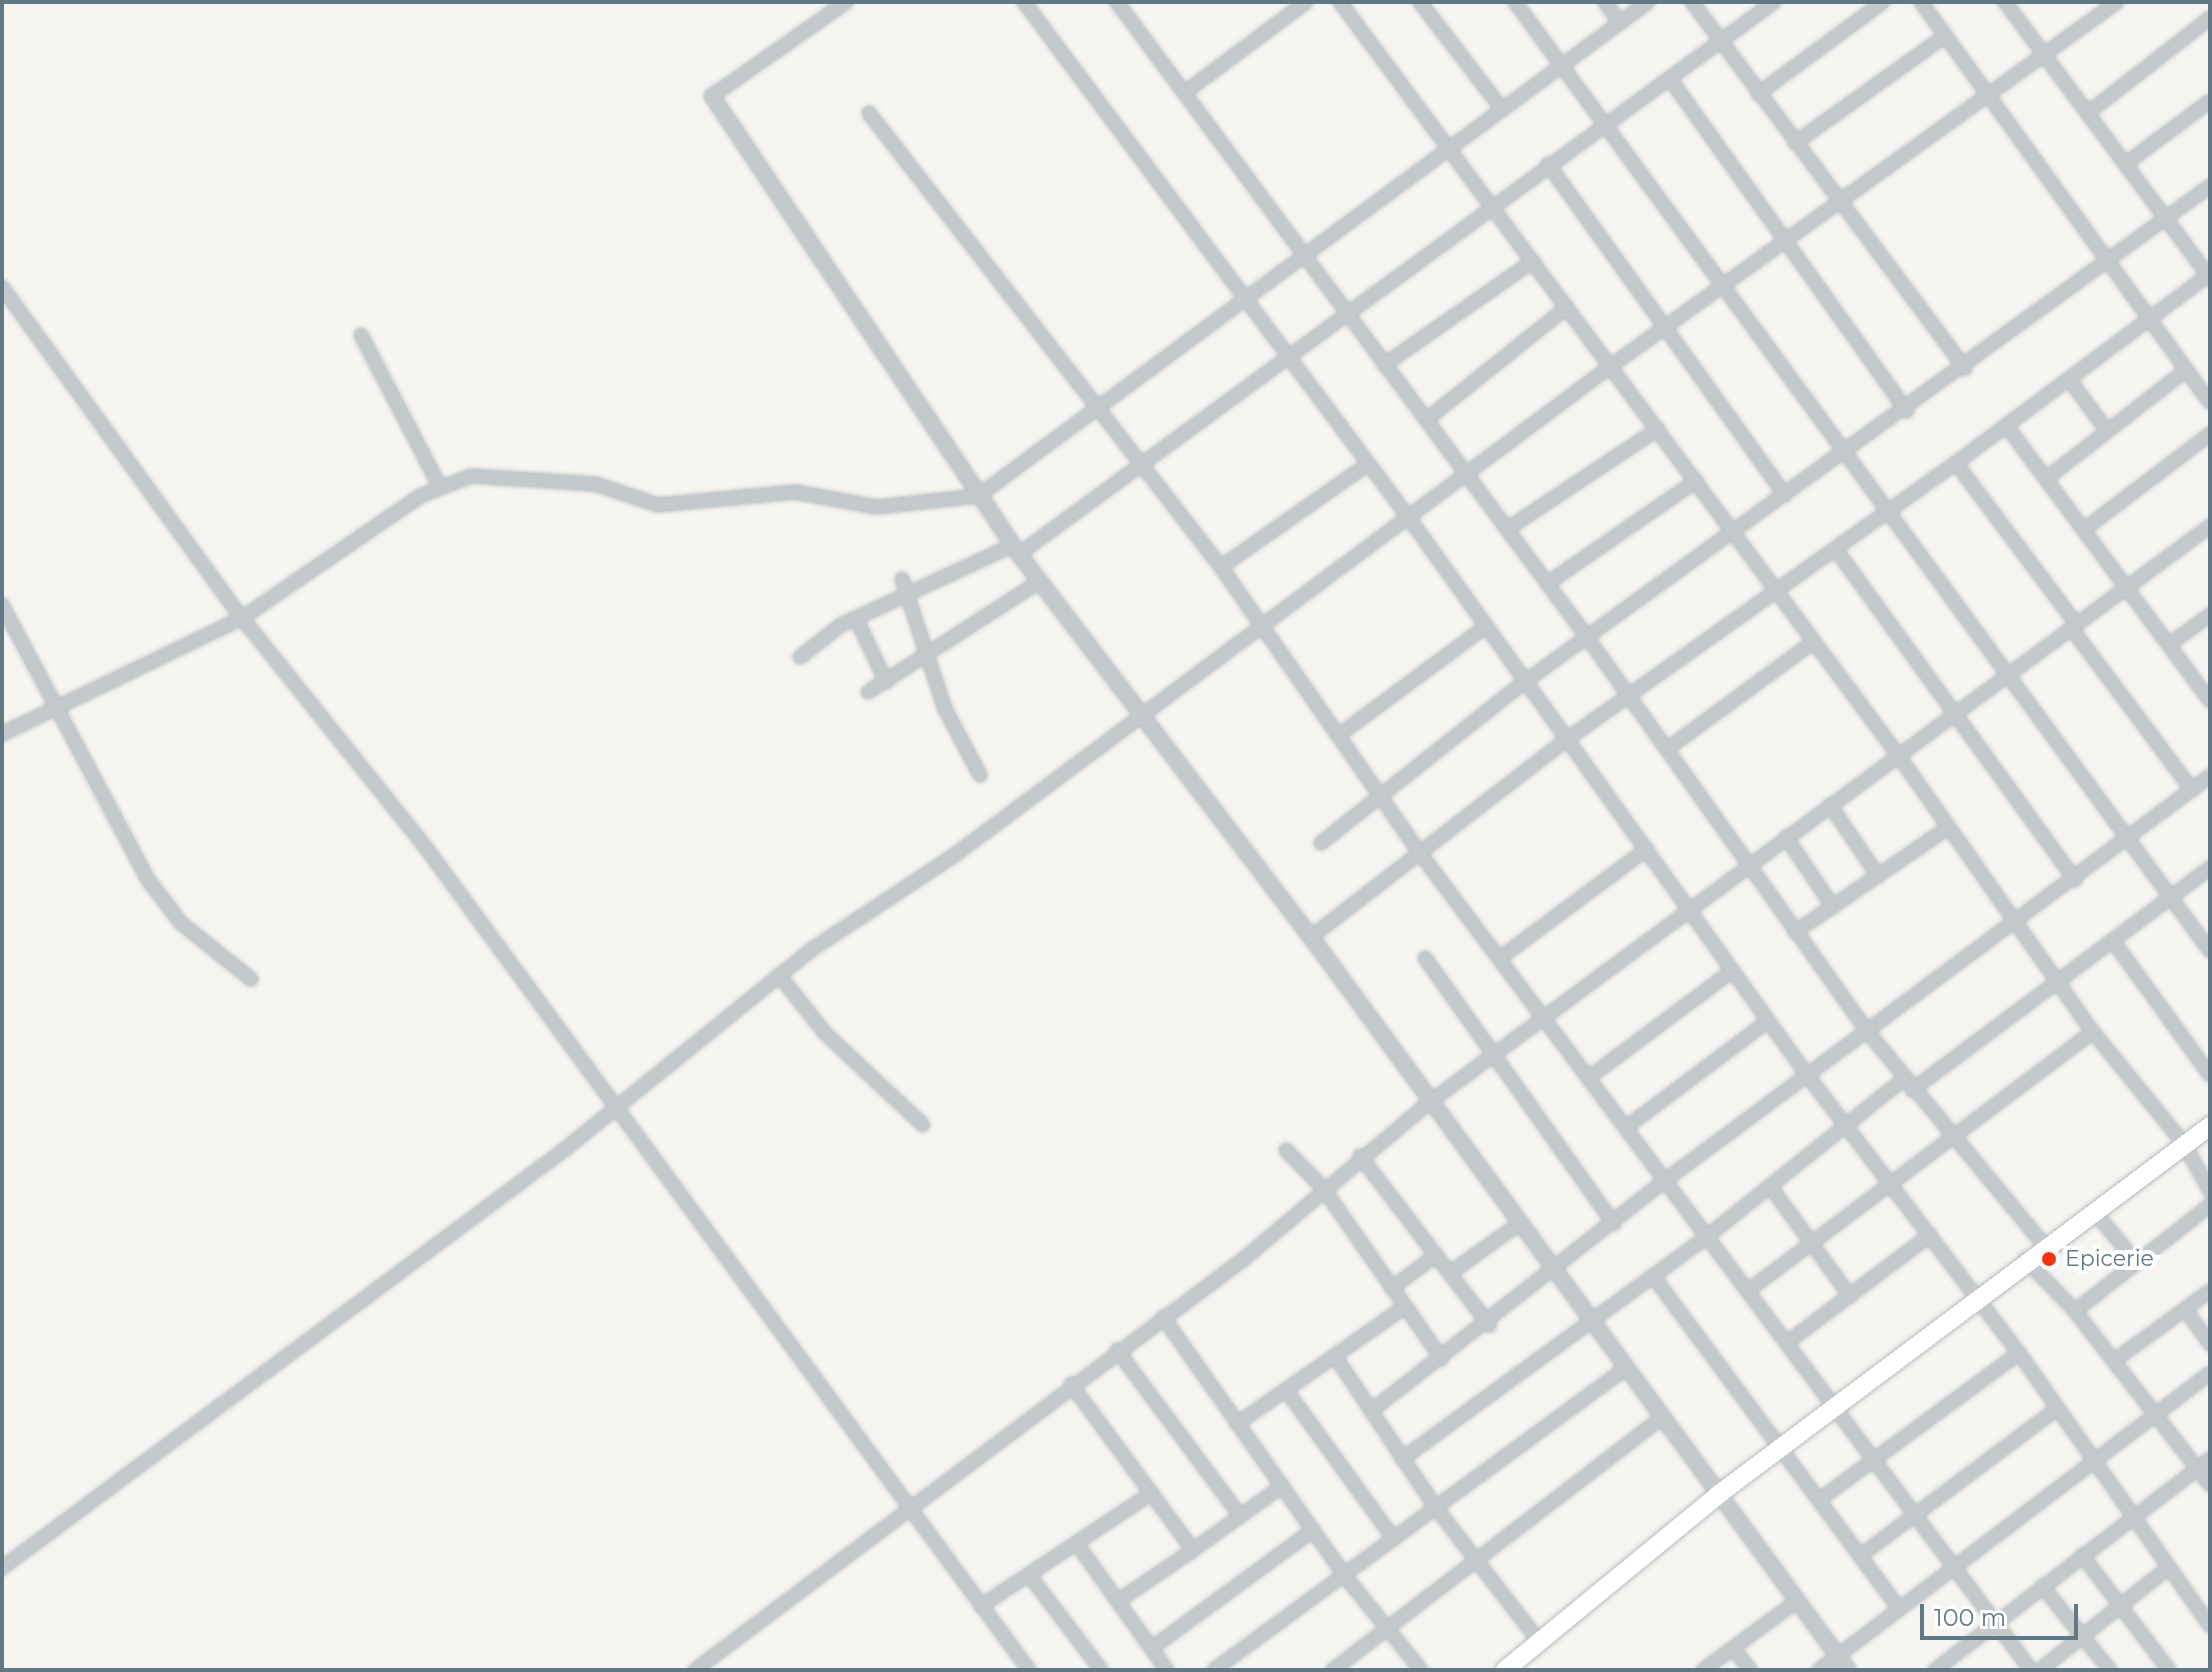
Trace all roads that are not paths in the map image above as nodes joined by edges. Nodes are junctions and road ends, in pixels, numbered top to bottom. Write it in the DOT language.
graph roads {
  1 [pos="846,2"];
  2 [pos="1024,2"];
  3 [pos="1117,2"];
  4 [pos="1306,2"];
  5 [pos="1340,2"];
  6 [pos="1420,2"];
  7 [pos="1515,2"];
  8 [pos="1605,2"];
  9 [pos="1648,2"];
  10 [pos="1692,2"];
  11 [pos="1774,2"];
  12 [pos="1883,2"];
  13 [pos="1921,2"];
  14 [pos="2005,2"];
  15 [pos="2117,2"];
  16 [pos="2210,18"];
  17 [pos="1620,23"];
  18 [pos="1945,36"];
  19 [pos="1722,42"];
  20 [pos="2044,56"];
  21 [pos="1561,64"];
  22 [pos="1670,79"];
  23 [pos="1184,93"];
  24 [pos="1758,94"];
  25 [pos="1991,95"];
  26 [pos="712,96"];
  27 [pos="2210,101"];
  28 [pos="1501,108"];
  29 [pos="869,113"];
  30 [pos="2088,113"];
  31 [pos="1605,127"];
  32 [pos="1795,143"];
  33 [pos="1448,147"];
  34 [pos="2128,162"];
  35 [pos="1548,164"];
  36 [pos="2210,186"];
  37 [pos="1841,205"];
  38 [pos="1492,207"];
  39 [pos="2169,217"];
  40 [pos="1784,246"];
  41 [pos="1303,257"];
  42 [pos="2111,260"];
  43 [pos="1533,261"];
  44 [pos="2209,275"];
  45 [pos="2,287"];
  46 [pos="1727,288"];
  47 [pos="1245,299"];
  48 [pos="1567,307"];
  49 [pos="1345,314"];
  50 [pos="2151,320"];
  51 [pos="1667,326"];
  52 [pos="361,335"];
  53 [pos="1287,357"];
  54 [pos="1384,365"];
  55 [pos="1611,366"];
  56 [pos="1965,368"];
  57 [pos="2186,370"];
  58 [pos="2069,379"];
  59 [pos="2210,402"];
  60 [pos="1094,411"];
  61 [pos="1907,411"];
  62 [pos="1426,420"];
  63 [pos="2006,425"];
  64 [pos="1658,429"];
  65 [pos="2107,431"];
  66 [pos="2210,434"];
  67 [pos="1847,451"];
  68 [pos="1956,463"];
  69 [pos="1368,464"];
  70 [pos="1137,467"];
  71 [pos="1466,473"];
  72 [pos="2047,478"];
  73 [pos="1696,481"];
  74 [pos="439,485"];
  75 [pos="1785,495"];
  76 [pos="978,496"];
  77 [pos="1893,511"];
  78 [pos="1409,518"];
  79 [pos="2210,526"];
  80 [pos="2086,528"];
  81 [pos="1507,529"];
  82 [pos="1733,531"];
  83 [pos="1016,550"];
  84 [pos="1837,551"];
  85 [pos="1221,567"];
  86 [pos="902,579"];
  87 [pos="1040,581"];
  88 [pos="1548,583"];
  89 [pos="2130,586"];
  90 [pos="1778,592"];
  91 [pos="909,598"];
  92 [pos="2,605"];
  93 [pos="2210,615"];
  94 [pos="242,618"];
  95 [pos="856,618"];
  96 [pos="1261,626"];
  97 [pos="1485,627"];
  98 [pos="2074,627"];
  99 [pos="1587,637"];
  100 [pos="1813,642"];
  101 [pos="2171,643"];
  102 [pos="800,657"];
  103 [pos="926,658"];
  104 [pos="2010,676"];
  105 [pos="886,682"];
  106 [pos="1523,683"];
  107 [pos="868,692"];
  108 [pos="1629,695"];
  109 [pos="2209,698"];
  110 [pos="60,711"];
  111 [pos="1142,716"];
  112 [pos="1954,716"];
  113 [pos="2,734"];
  114 [pos="1339,735"];
  115 [pos="1566,740"];
  116 [pos="1667,749"];
  117 [pos="1898,755"];
  118 [pos="980,775"];
  119 [pos="2210,776"];
  120 [pos="2192,790"];
  121 [pos="1381,794"];
  122 [pos="1830,805"];
  123 [pos="1949,827"];
  124 [pos="1786,837"];
  125 [pos="2129,839"];
  126 [pos="1321,843"];
  127 [pos="1647,849"];
  128 [pos="1420,853"];
  129 [pos="1747,866"];
  130 [pos="2210,868"];
  131 [pos="1878,876"];
  132 [pos="2075,880"];
  133 [pos="2170,898"];
  134 [pos="1690,907"];
  135 [pos="1833,907"];
  136 [pos="2017,924"];
  137 [pos="1795,932"];
  138 [pos="1311,937"];
  139 [pos="2113,941"];
  140 [pos="2210,951"];
  141 [pos="1425,958"];
  142 [pos="1500,958"];
  143 [pos="1733,970"];
  144 [pos="779,975"];
  145 [pos="251,979"];
  146 [pos="2057,981"];
  147 [pos="1547,1017"];
  148 [pos="1768,1021"];
  149 [pos="1867,1031"];
  150 [pos="2093,1032"];
  151 [pos="1494,1055"];
  152 [pos="1807,1075"];
  153 [pos="2210,1075"];
  154 [pos="1591,1076"];
  155 [pos="1908,1084"];
  156 [pos="1431,1101"];
  157 [pos="615,1107"];
  158 [pos="923,1125"];
  159 [pos="1628,1126"];
  160 [pos="1845,1126"];
  161 [pos="2210,1126"];
  162 [pos="1948,1137"];
  163 [pos="2184,1144"];
  164 [pos="1286,1150"];
  165 [pos="1360,1156"];
  166 [pos="1667,1179"];
  167 [pos="1888,1181"];
  168 [pos="1770,1186"];
  169 [pos="1323,1188"];
  170 [pos="2210,1191"];
  171 [pos="2210,1205"];
  172 [pos="2093,1210"];
  173 [pos="1520,1223"];
  174 [pos="1614,1224"];
  175 [pos="1709,1235"];
  176 [pos="1930,1235"];
  177 [pos="1810,1241"];
  178 [pos="2044,1245"];
  179 [pos="1436,1255"];
  180 [pos="2025,1259"];
  181 [pos="2137,1263"];
  182 [pos="1556,1272"];
  183 [pos="1450,1273"];
  184 [pos="1653,1276"];
  185 [pos="1392,1288"];
  186 [pos="1749,1290"];
  187 [pos="2210,1291"];
  188 [pos="1850,1296"];
  189 [pos="1977,1296"];
  190 [pos="1405,1307"];
  191 [pos="2185,1309"];
  192 [pos="2075,1311"];
  193 [pos="1163,1317"];
  194 [pos="1593,1322"];
  195 [pos="1489,1325"];
  196 [pos="1788,1342"];
  197 [pos="2210,1344"];
  198 [pos="1117,1350"];
  199 [pos="2019,1353"];
  200 [pos="1335,1356"];
  201 [pos="1442,1359"];
  202 [pos="2115,1360"];
  203 [pos="1626,1368"];
  204 [pos="2210,1373"];
  205 [pos="1071,1384"];
  206 [pos="1286,1390"];
  207 [pos="2058,1408"];
  208 [pos="1838,1409"];
  209 [pos="1371,1411"];
  210 [pos="2157,1412"];
  211 [pos="1663,1417"];
  212 [pos="1237,1424"];
  213 [pos="1781,1450"];
  214 [pos="1878,1458"];
  215 [pos="1402,1459"];
  216 [pos="2210,1459"];
  217 [pos="2095,1460"];
  218 [pos="2198,1468"];
  219 [pos="2210,1485"];
  220 [pos="1282,1486"];
  221 [pos="1152,1493"];
  222 [pos="1719,1494"];
  223 [pos="1819,1500"];
  224 [pos="910,1506"];
  225 [pos="1436,1508"];
  226 [pos="1916,1511"];
  227 [pos="1239,1514"];
  228 [pos="2133,1515"];
  229 [pos="1313,1530"];
  230 [pos="1394,1539"];
  231 [pos="1077,1544"];
  232 [pos="1193,1550"];
  233 [pos="2082,1555"];
  234 [pos="1860,1556"];
  235 [pos="1476,1561"];
  236 [pos="1955,1567"];
  237 [pos="2169,1567"];
  238 [pos="2,1568"];
  239 [pos="1344,1575"];
  240 [pos="1030,1576"];
  241 [pos="2042,1586"];
  242 [pos="1118,1601"];
  243 [pos="1797,1601"];
  244 [pos="2121,1605"];
  245 [pos="981,1606"];
  246 [pos="1899,1609"];
  247 [pos="1996,1623"];
  248 [pos="2210,1626"];
  249 [pos="1386,1629"];
  250 [pos="2082,1636"];
  251 [pos="1538,1640"];
  252 [pos="1152,1648"];
  253 [pos="1733,1648"];
  254 [pos="1838,1656"];
  255 [pos="1941,1668"];
  256 [pos="695,1670"];
  257 [pos="1029,1670"];
  258 [pos="1101,1670"];
  259 [pos="1167,1670"];
  260 [pos="1214,1670"];
  261 [pos="1333,1670"];
  262 [pos="1421,1670"];
  263 [pos="1505,1670"];
  264 [pos="1703,1670"];
  265 [pos="1750,1670"];
  266 [pos="1819,1670"];
  267 [pos="1848,1670"];
  268 [pos="2031,1670"];
  269 [pos="2040,1670"];
  270 [pos="2110,1670"];
  271 [pos="2169,1670"];
  1 -- 26 [label="street"];
  2 -- 47 [label="street"];
  3 -- 23 [label="street"];
  4 -- 23 [label="street"];
  5 -- 33 [label="street"];
  6 -- 28 [label="street"];
  7 -- 21 [label="street"];
  8 -- 17 [label="street"];
  9 -- 17 [label="street"];
  10 -- 19 [label="street"];
  11 -- 19 [label="street"];
  12 -- 24 [label="street"];
  13 -- 18 [label="street"];
  14 -- 20 [label="street"];
  15 -- 20 [label="street"];
  16 -- 30 [label="street"];
  17 -- 21 [label="street"];
  18 -- 25 [label="street"];
  18 -- 32 [label="street"];
  19 -- 22 [label="street"];
  19 -- 24 [label="street"];
  20 -- 25 [label="street"];
  20 -- 30 [label="street"];
  21 -- 28 [label="street"];
  21 -- 31 [label="street"];
  22 -- 31 [label="street"];
  22 -- 40 [label="street"];
  23 -- 41 [label="street"];
  24 -- 32 [label="street"];
  25 -- 37 [label="street"];
  25 -- 42 [label="street"];
  26 -- 76 [label="street"];
  27 -- 34 [label="street"];
  28 -- 33 [label="street"];
  29 -- 60 [label="street"];
  30 -- 34 [label="street"];
  31 -- 35 [label="street"];
  31 -- 46 [label="street"];
  32 -- 37 [label="street"];
  33 -- 38 [label="street"];
  33 -- 41 [label="street"];
  34 -- 39 [label="street"];
  35 -- 38 [label="street"];
  35 -- 51 [label="street"];
  36 -- 39 [label="street"];
  37 -- 40 [label="street"];
  37 -- 56 [label="street"];
  38 -- 43 [label="street"];
  38 -- 49 [label="street"];
  39 -- 42 [label="street"];
  39 -- 44 [label="street"];
  40 -- 46 [label="street"];
  40 -- 61 [label="street"];
  41 -- 47 [label="street"];
  41 -- 49 [label="street"];
  42 -- 50 [label="street"];
  42 -- 56 [label="street"];
  43 -- 48 [label="street"];
  43 -- 54 [label="street"];
  44 -- 50 [label="street"];
  45 -- 94 [label="street"];
  46 -- 51 [label="street"];
  46 -- 67 [label="street"];
  47 -- 53 [label="street"];
  47 -- 60 [label="street"];
  48 -- 55 [label="street"];
  48 -- 62 [label="street"];
  49 -- 53 [label="street"];
  49 -- 54 [label="street"];
  50 -- 57 [label="street"];
  50 -- 58 [label="street"];
  51 -- 55 [label="street"];
  51 -- 75 [label="street"];
  52 -- 74 [label="street"];
  53 -- 69 [label="street"];
  53 -- 70 [label="street"];
  54 -- 62 [label="street"];
  55 -- 64 [label="street"];
  55 -- 71 [label="street"];
  56 -- 61 [label="street"];
  57 -- 59 [label="street"];
  57 -- 65 [label="street"];
  58 -- 63 [label="street"];
  58 -- 65 [label="street"];
  60 -- 70 [label="street"];
  60 -- 76 [label="street"];
  61 -- 67 [label="street"];
  62 -- 71 [label="street"];
  63 -- 68 [label="street"];
  63 -- 72 [label="street"];
  64 -- 73 [label="street"];
  64 -- 81 [label="street"];
  65 -- 72 [label="street"];
  66 -- 80 [label="street"];
  67 -- 75 [label="street"];
  67 -- 77 [label="street"];
  68 -- 77 [label="street"];
  68 -- 98 [label="street"];
  69 -- 78 [label="street"];
  69 -- 85 [label="street"];
  70 -- 83 [label="street"];
  70 -- 85 [label="street"];
  71 -- 78 [label="street"];
  71 -- 81 [label="street"];
  72 -- 80 [label="street"];
  73 -- 82 [label="street"];
  73 -- 88 [label="street"];
  74 -- 76 [label="street"];
  74 -- 94 [label="street"];
  75 -- 82 [label="street"];
  76 -- 83 [label="street"];
  77 -- 84 [label="street"];
  77 -- 104 [label="street"];
  78 -- 96 [label="street"];
  78 -- 97 [label="street"];
  79 -- 89 [label="street"];
  80 -- 89 [label="street"];
  81 -- 88 [label="street"];
  82 -- 90 [label="street"];
  82 -- 99 [label="street"];
  83 -- 87 [label="street"];
  83 -- 91 [label="street"];
  84 -- 90 [label="street"];
  84 -- 112 [label="street"];
  85 -- 96 [label="street"];
  86 -- 91 [label="street"];
  87 -- 103 [label="street"];
  87 -- 111 [label="street"];
  88 -- 99 [label="street"];
  89 -- 98 [label="street"];
  89 -- 101 [label="street"];
  90 -- 100 [label="street"];
  90 -- 108 [label="street"];
  91 -- 95 [label="street"];
  91 -- 103 [label="street"];
  92 -- 110 [label="street"];
  93 -- 101 [label="street"];
  94 -- 110 [label="street"];
  94 -- 157 [label="street"];
  95 -- 102 [label="street"];
  95 -- 105 [label="street"];
  96 -- 111 [label="street"];
  96 -- 114 [label="street"];
  97 -- 106 [label="street"];
  97 -- 114 [label="street"];
  98 -- 104 [label="street"];
  98 -- 120 [label="street"];
  99 -- 106 [label="street"];
  99 -- 108 [label="street"];
  100 -- 116 [label="street"];
  100 -- 117 [label="street"];
  101 -- 109 [label="street"];
  103 -- 105 [label="street"];
  103 -- 118 [label="street"];
  104 -- 112 [label="street"];
  104 -- 125 [label="street"];
  105 -- 107 [label="street"];
  106 -- 115 [label="street"];
  106 -- 121 [label="street"];
  108 -- 115 [label="street"];
  108 -- 116 [label="street"];
  110 -- 113 [label="street"];
  110 -- 145 [label="street"];
  111 -- 138 [label="street"];
  111 -- 144 [label="street"];
  112 -- 117 [label="street"];
  112 -- 132 [label="street"];
  114 -- 121 [label="street"];
  115 -- 127 [label="street"];
  115 -- 128 [label="street"];
  116 -- 129 [label="street"];
  117 -- 122 [label="street"];
  117 -- 123 [label="street"];
  119 -- 120 [label="street"];
  120 -- 125 [label="street"];
  121 -- 126 [label="street"];
  121 -- 128 [label="street"];
  122 -- 124 [label="street"];
  122 -- 131 [label="street"];
  123 -- 131 [label="street"];
  123 -- 136 [label="street"];
  124 -- 129 [label="street"];
  124 -- 135 [label="street"];
  125 -- 132 [label="street"];
  125 -- 133 [label="street"];
  127 -- 134 [label="street"];
  127 -- 142 [label="street"];
  128 -- 138 [label="street"];
  128 -- 142 [label="street"];
  129 -- 134 [label="street"];
  129 -- 137 [label="street"];
  130 -- 133 [label="street"];
  131 -- 135 [label="street"];
  132 -- 136 [label="street"];
  133 -- 139 [label="street"];
  133 -- 140 [label="street"];
  134 -- 143 [label="street"];
  134 -- 147 [label="street"];
  135 -- 137 [label="street"];
  136 -- 146 [label="street"];
  136 -- 149 [label="street"];
  137 -- 149 [label="street"];
  138 -- 156 [label="street"];
  139 -- 146 [label="street"];
  139 -- 153 [label="street"];
  141 -- 151 [label="street"];
  142 -- 147 [label="street"];
  143 -- 148 [label="street"];
  143 -- 154 [label="street"];
  144 -- 157 [label="street"];
  144 -- 158 [label="street"];
  146 -- 150 [label="street"];
  146 -- 155 [label="street"];
  147 -- 151 [label="street"];
  147 -- 154 [label="street"];
  148 -- 152 [label="street"];
  148 -- 159 [label="street"];
  149 -- 152 [label="street"];
  149 -- 155 [label="street"];
  150 -- 162 [label="street"];
  150 -- 163 [label="street"];
  151 -- 156 [label="street"];
  151 -- 174 [label="street"];
  152 -- 160 [label="street"];
  152 -- 166 [label="street"];
  154 -- 159 [label="street"];
  155 -- 160 [label="street"];
  155 -- 162 [label="street"];
  156 -- 165 [label="street"];
  156 -- 173 [label="street"];
  157 -- 224 [label="street"];
  157 -- 238 [label="street"];
  159 -- 166 [label="street"];
  160 -- 167 [label="street"];
  160 -- 168 [label="street"];
  161 -- 163 [label="main road"];
  162 -- 167 [label="street"];
  162 -- 178 [label="street"];
  163 -- 170 [label="street"];
  163 -- 172 [label="main road"];
  164 -- 169 [label="street"];
  165 -- 169 [label="street"];
  165 -- 179 [label="street"];
  166 -- 174 [label="street"];
  166 -- 175 [label="street"];
  167 -- 176 [label="street"];
  167 -- 177 [label="street"];
  168 -- 175 [label="street"];
  168 -- 177 [label="street"];
  169 -- 185 [label="street"];
  169 -- 193 [label="street"];
  171 -- 181 [label="street"];
  172 -- 178 [label="main road"];
  172 -- 181 [label="street"];
  173 -- 182 [label="street"];
  173 -- 183 [label="street"];
  174 -- 182 [label="street"];
  175 -- 184 [label="street"];
  175 -- 186 [label="street"];
  176 -- 188 [label="street"];
  176 -- 189 [label="street"];
  177 -- 186 [label="street"];
  177 -- 188 [label="street"];
  178 -- 180 [label="main road"];
  179 -- 183 [label="street"];
  179 -- 185 [label="street"];
  180 -- 189 [label="main road"];
  180 -- 192 [label="street"];
  181 -- 192 [label="street"];
  182 -- 194 [label="street"];
  182 -- 195 [label="street"];
  183 -- 195 [label="street"];
  184 -- 194 [label="street"];
  184 -- 213 [label="street"];
  185 -- 190 [label="street"];
  186 -- 196 [label="street"];
  187 -- 191 [label="street"];
  188 -- 196 [label="street"];
  189 -- 199 [label="street"];
  189 -- 208 [label="main road"];
  190 -- 200 [label="street"];
  190 -- 201 [label="street"];
  191 -- 197 [label="street"];
  191 -- 202 [label="street"];
  192 -- 202 [label="street"];
  193 -- 198 [label="street"];
  193 -- 212 [label="street"];
  194 -- 203 [label="street"];
  194 -- 215 [label="street"];
  195 -- 201 [label="street"];
  196 -- 208 [label="street"];
  198 -- 205 [label="street"];
  198 -- 227 [label="street"];
  199 -- 207 [label="street"];
  199 -- 214 [label="street"];
  200 -- 206 [label="street"];
  200 -- 209 [label="street"];
  201 -- 209 [label="street"];
  202 -- 210 [label="street"];
  203 -- 211 [label="street"];
  203 -- 225 [label="street"];
  204 -- 210 [label="street"];
  205 -- 221 [label="street"];
  205 -- 224 [label="street"];
  206 -- 212 [label="street"];
  206 -- 230 [label="street"];
  207 -- 217 [label="street"];
  207 -- 226 [label="street"];
  208 -- 213 [label="main road"];
  208 -- 214 [label="street"];
  209 -- 215 [label="street"];
  210 -- 217 [label="street"];
  210 -- 218 [label="street"];
  211 -- 222 [label="street"];
  211 -- 235 [label="street"];
  212 -- 220 [label="street"];
  213 -- 222 [label="main road"];
  213 -- 223 [label="street"];
  214 -- 223 [label="street"];
  214 -- 226 [label="street"];
  215 -- 225 [label="street"];
  216 -- 218 [label="street"];
  217 -- 228 [label="street"];
  217 -- 236 [label="street"];
  218 -- 219 [label="street"];
  218 -- 228 [label="street"];
  220 -- 227 [label="street"];
  220 -- 229 [label="street"];
  221 -- 231 [label="street"];
  221 -- 232 [label="street"];
  222 -- 243 [label="street"];
  222 -- 251 [label="main road"];
  223 -- 234 [label="street"];
  224 -- 245 [label="street"];
  224 -- 256 [label="street"];
  225 -- 230 [label="street"];
  225 -- 235 [label="street"];
  226 -- 234 [label="street"];
  226 -- 236 [label="street"];
  227 -- 232 [label="street"];
  228 -- 233 [label="street"];
  228 -- 237 [label="street"];
  229 -- 239 [label="street"];
  229 -- 252 [label="street"];
  230 -- 239 [label="street"];
  231 -- 240 [label="street"];
  231 -- 242 [label="street"];
  232 -- 242 [label="street"];
  233 -- 241 [label="street"];
  233 -- 244 [label="street"];
  234 -- 246 [label="street"];
  235 -- 249 [label="street"];
  235 -- 251 [label="street"];
  236 -- 246 [label="street"];
  236 -- 247 [label="street"];
  237 -- 244 [label="street"];
  237 -- 248 [label="street"];
  239 -- 249 [label="street"];
  239 -- 260 [label="street"];
  240 -- 245 [label="street"];
  240 -- 258 [label="street"];
  241 -- 247 [label="street"];
  241 -- 250 [label="street"];
  242 -- 252 [label="street"];
  243 -- 253 [label="street"];
  243 -- 254 [label="street"];
  244 -- 250 [label="street"];
  244 -- 271 [label="street"];
  245 -- 257 [label="street"];
  246 -- 254 [label="street"];
  247 -- 255 [label="street"];
  247 -- 268 [label="street"];
  249 -- 261 [label="street"];
  249 -- 262 [label="street"];
  250 -- 269 [label="street"];
  250 -- 270 [label="street"];
  251 -- 263 [label="main road"];
  252 -- 259 [label="street"];
  253 -- 264 [label="street"];
  253 -- 265 [label="street"];
  254 -- 266 [label="street"];
  254 -- 267 [label="street"];
}
